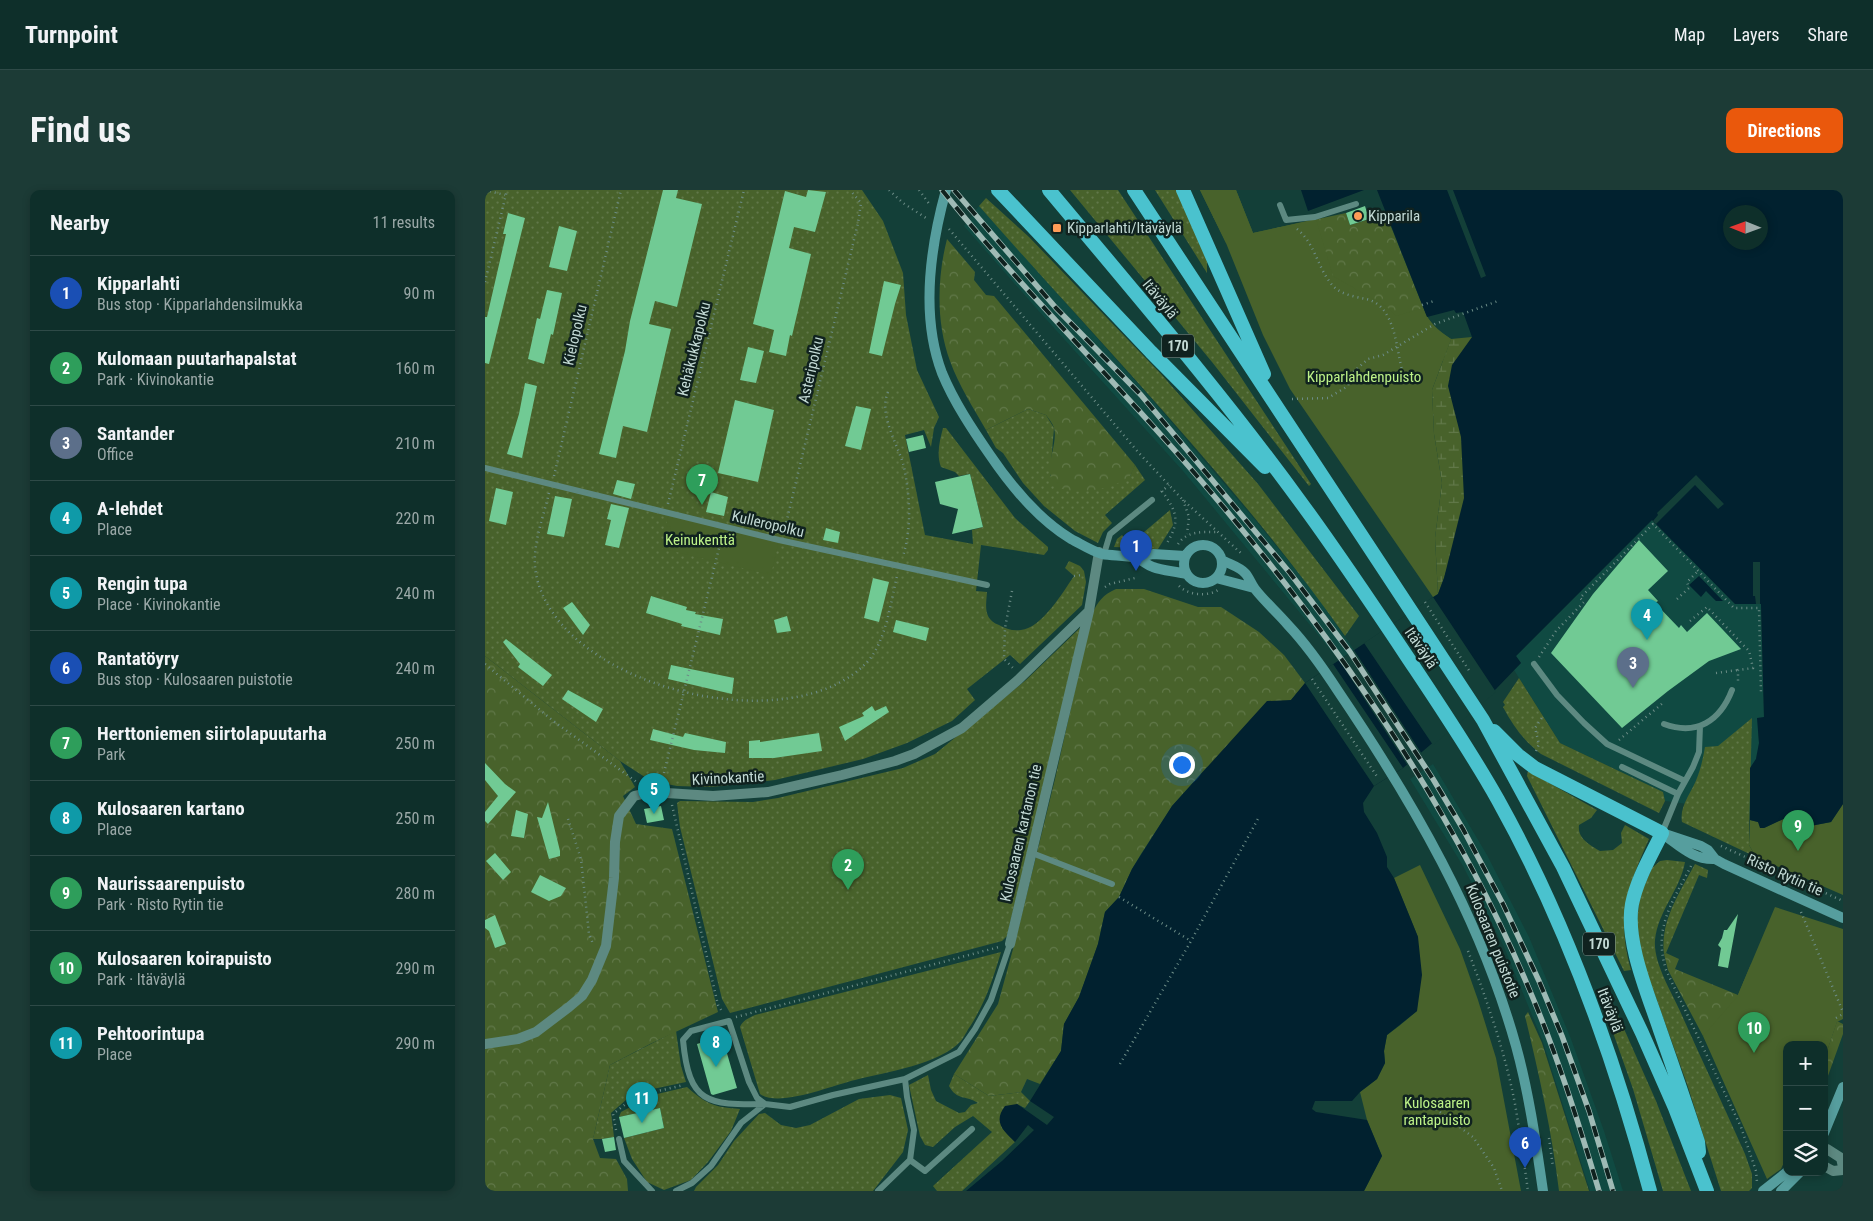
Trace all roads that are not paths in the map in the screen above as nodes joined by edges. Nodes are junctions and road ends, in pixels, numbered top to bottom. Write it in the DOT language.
graph roads {
  1 [pos="946,190"];
  2 [pos="998,190"];
  3 [pos="1049,190"];
  4 [pos="1134,190"];
  5 [pos="1183,190"];
  6 [pos="1356,204"];
  7 [pos="1280,205"];
  8 [pos="1279,409"];
  9 [pos="485,468"];
  10 [pos="1152,500"];
  11 [pos="1303,504"];
  12 [pos="1101,553"];
  13 [pos="1185,556"];
  14 [pos="1137,558"];
  15 [pos="1222,560"];
  16 [pos="1186,574"];
  17 [pos="1217,578"];
  18 [pos="987,585"];
  19 [pos="1254,588"];
  20 [pos="1089,605"];
  21 [pos="1534,664"];
  22 [pos="1732,690"];
  23 [pos="1483,720"];
  24 [pos="1664,724"];
  25 [pos="1700,726"];
  26 [pos="1622,767"];
  27 [pos="1685,781"];
  28 [pos="1678,794"];
  29 [pos="1662,833"];
  30 [pos="1032,853"];
  31 [pos="1112,884"];
  32 [pos="1843,918"];
  33 [pos="1010,944"];
  34 [pos="485,1044"];
  35 [pos="905,1079"];
  36 [pos="1843,1087"];
  37 [pos="765,1104"];
  38 [pos="973,1128"];
  39 [pos="1825,1131"];
  40 [pos="619,1140"];
  41 [pos="1828,1150"];
  42 [pos="910,1160"];
  43 [pos="1828,1168"];
  44 [pos="1843,1168"];
  45 [pos="1701,1174"];
  46 [pos="1783,1175"];
  47 [pos="1796,1176"];
  48 [pos="692,1183"];
  49 [pos="653,1191"];
  50 [pos="676,1191"];
  51 [pos="689,1191"];
  52 [pos="878,1191"];
  53 [pos="1543,1191"];
  54 [pos="1650,1191"];
  55 [pos="1707,1191"];
  56 [pos="1763,1191"];
  57 [pos="1781,1191"];
  1 -- 12 [label="main road"];
  2 -- 11 [label="highway"];
  3 -- 11 [label="highway, Itäväylä / 170"];
  4 -- 8 [label="highway, Itäväylä / 170"];
  5 -- 8 [label="highway"];
  6 -- 7 [label="lane"];
  8 -- 23 [label="highway, Itäväylä / 170"];
  9 -- 18 [label="lane, Kulleropolku"];
  10 -- 12 [label="lane"];
  11 -- 54 [label="highway, Itäväylä / 170"];
  12 -- 14 [label="main road"];
  12 -- 20 [label="street, Kulosaaren kartanon tie"];
  13 -- 14 [label="main road"];
  13 -- 15 [label="main road"];
  13 -- 16 [label="main road"];
  14 -- 16 [label="main road"];
  15 -- 17 [label="main road"];
  15 -- 19 [label="main road, Kulosaaren puistotie"];
  16 -- 17 [label="main road"];
  17 -- 19 [label="main road"];
  19 -- 53 [label="main road, Kulosaaren puistotie"];
  20 -- 30 [label="street, Kulosaaren kartanon tie"];
  20 -- 34 [label="street, Kivinokantie"];
  21 -- 27 [label="lane"];
  22 -- 25 [label="lane"];
  23 -- 29 [label="highway"];
  23 -- 45 [label="highway, Itäväylä / 170"];
  24 -- 25 [label="lane"];
  25 -- 27 [label="lane"];
  26 -- 28 [label="lane"];
  27 -- 28 [label="lane"];
  28 -- 29 [label="lane"];
  29 -- 32 [label="main road, Risto Rytin tie"];
  29 -- 45 [label="highway"];
  30 -- 31 [label="lane"];
  30 -- 33 [label="street, Kulosaaren kartanon tie"];
  33 -- 35 [label="lane, Kulosaaren kartanon tie"];
  35 -- 37 [label="lane, Kulosaaren kartanon tie"];
  35 -- 42 [label="lane"];
  36 -- 39 [label="main road"];
  37 -- 37 [label="lane, Kulosaaren kartanon tie"];
  37 -- 48 [label="lane"];
  38 -- 42 [label="lane"];
  40 -- 49 [label="lane"];
  41 -- 44 [label="street"];
  42 -- 52 [label="lane"];
  43 -- 44 [label="street"];
  45 -- 55 [label="highway, Itäväylä / 170"];
  46 -- 56 [label="main road"];
  47 -- 57 [label="main road"];
  48 -- 50 [label="lane"];
  48 -- 51 [label="lane"];
}
